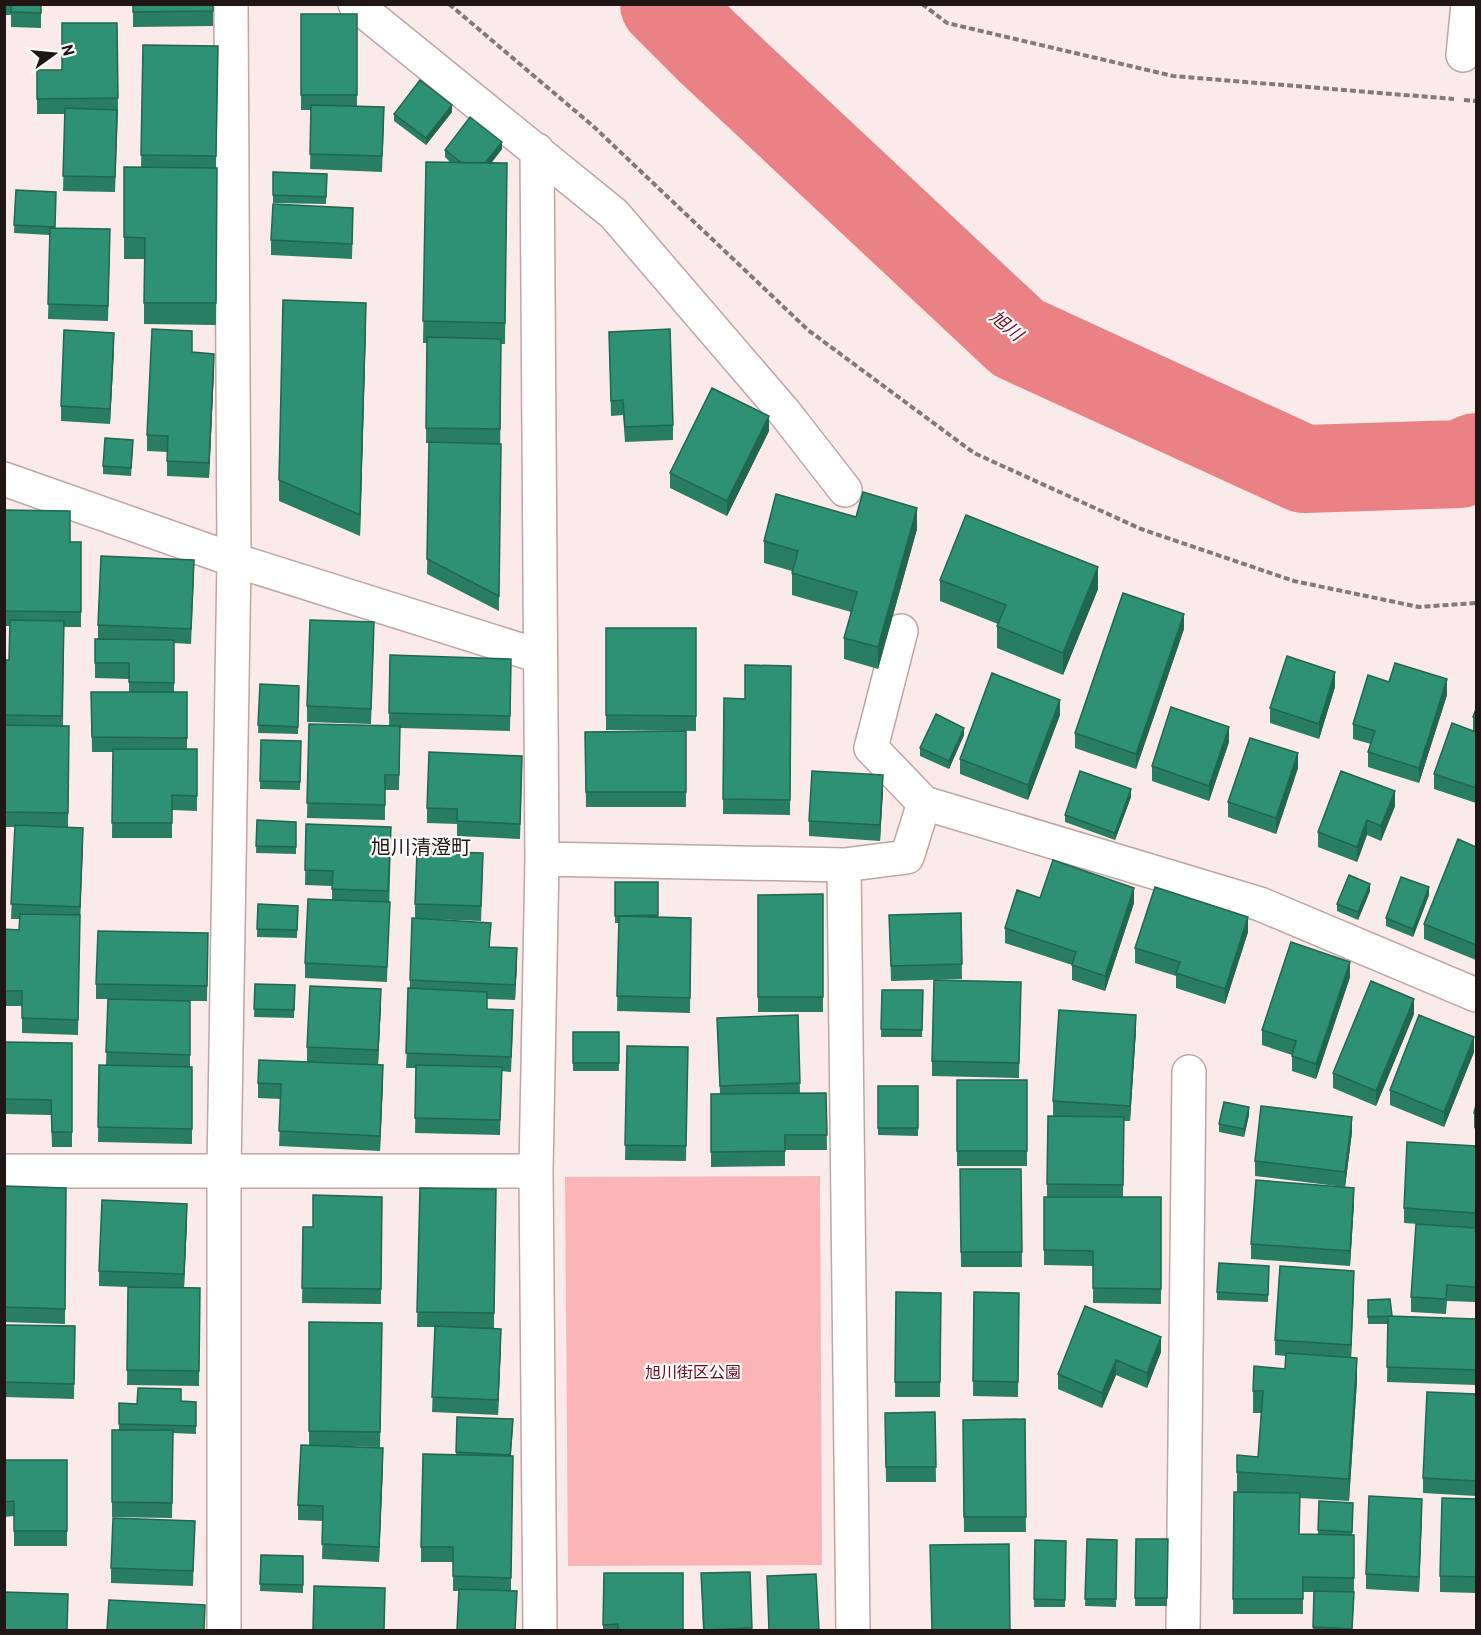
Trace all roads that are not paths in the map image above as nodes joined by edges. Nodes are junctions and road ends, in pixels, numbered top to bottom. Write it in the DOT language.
graph roads {
  1 [pos="231,4"];
  2 [pos="355,4"];
  3 [pos="1468,4"];
  4 [pos="1463,55"];
  5 [pos="537,150"];
  6 [pos="4,479"];
  7 [pos="845,490"];
  8 [pos="234,560"];
  9 [pos="901,631"];
  10 [pos="539,656"];
  11 [pos="924,803"];
  12 [pos="542,859"];
  13 [pos="844,865"];
  14 [pos="1476,995"];
  15 [pos="1189,1072"];
  16 [pos="4,1171"];
  17 [pos="224,1171"];
  18 [pos="536,1171"];
  19 [pos="225,1630"];
  20 [pos="540,1630"];
  21 [pos="853,1630"];
  22 [pos="1183,1630"];
  1 -- 8 [label="street"];
  2 -- 5 [label="street"];
  3 -- 4 [label="street"];
  5 -- 7 [label="street"];
  5 -- 10 [label="street"];
  6 -- 8 [label="street"];
  8 -- 10 [label="street"];
  8 -- 17 [label="street"];
  9 -- 11 [label="street"];
  10 -- 12 [label="street"];
  11 -- 13 [label="street"];
  11 -- 14 [label="street"];
  12 -- 13 [label="street"];
  12 -- 18 [label="street"];
  13 -- 21 [label="street"];
  15 -- 22 [label="street"];
  16 -- 17 [label="street"];
  17 -- 18 [label="street"];
  17 -- 19 [label="street"];
  18 -- 20 [label="street"];
}
